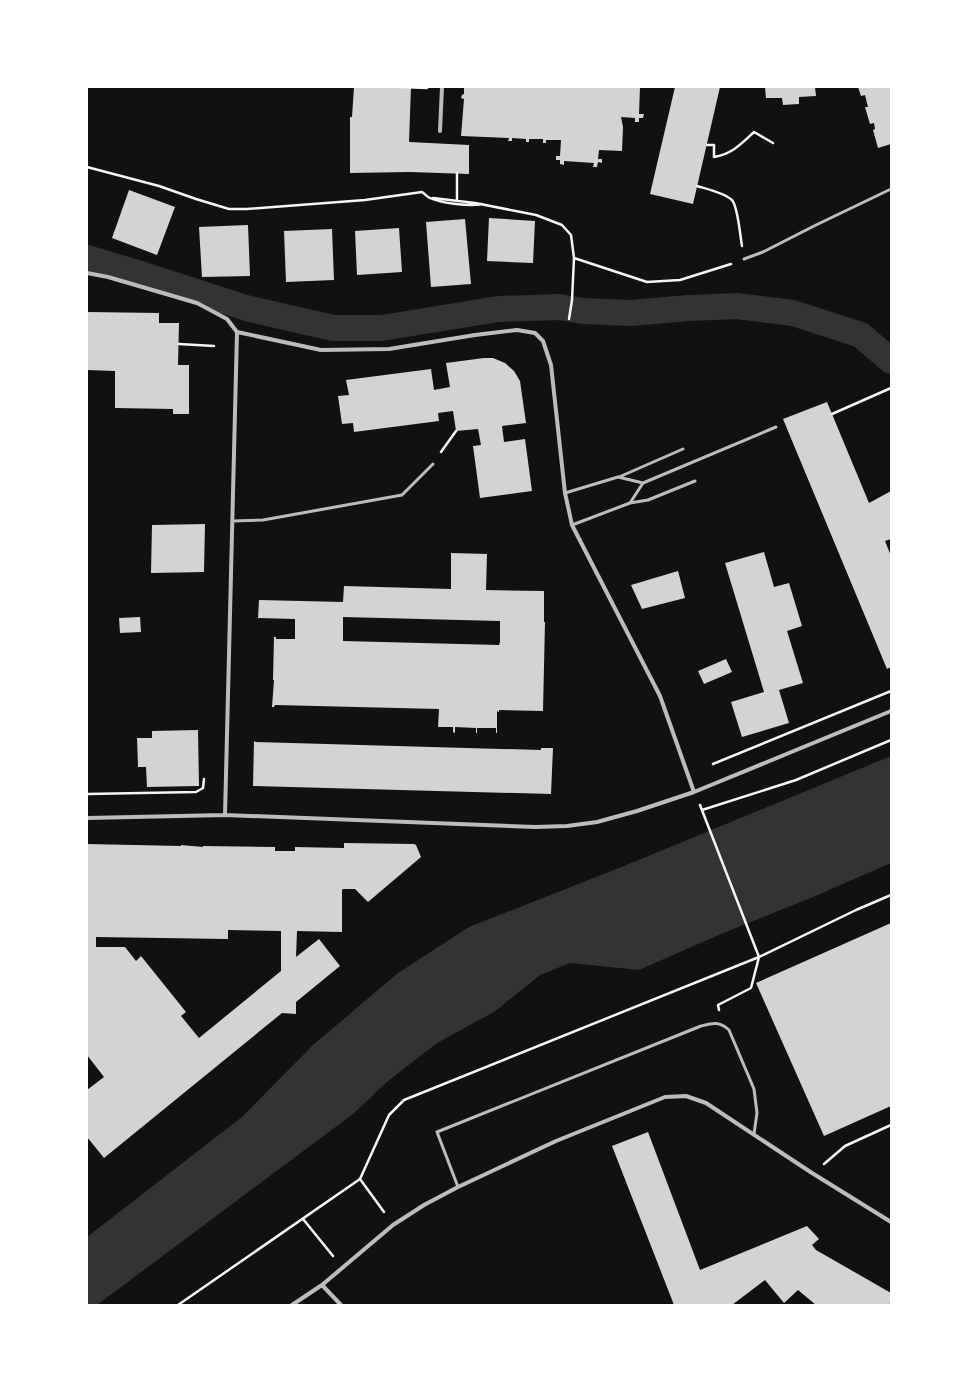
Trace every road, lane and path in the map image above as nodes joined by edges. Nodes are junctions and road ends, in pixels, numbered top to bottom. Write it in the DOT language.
graph roads {
  1 [pos="400,87"];
  2 [pos="442,87"];
  3 [pos="411,88"];
  4 [pos="440,131"];
  5 [pos="773,143"];
  6 [pos="707,145"];
  7 [pos="87,167"];
  8 [pos="457,173"];
  9 [pos="697,186"];
  10 [pos="891,189"];
  11 [pos="428,197"];
  12 [pos="457,200"];
  13 [pos="482,204"];
  14 [pos="574,258"];
  15 [pos="744,259"];
  16 [pos="87,273"];
  17 [pos="569,319"];
  18 [pos="237,332"];
  19 [pos="179,344"];
  20 [pos="214,346"];
  21 [pos="891,388"];
  22 [pos="832,414"];
  23 [pos="776,427"];
  24 [pos="456,431"];
  25 [pos="683,449"];
  26 [pos="433,464"];
  27 [pos="618,478"];
  28 [pos="695,481"];
  29 [pos="643,483"];
  30 [pos="565,494"];
  31 [pos="630,503"];
  32 [pos="233,521"];
  33 [pos="572,524"];
  34 [pos="891,691"];
  35 [pos="891,711"];
  36 [pos="891,740"];
  37 [pos="713,764"];
  38 [pos="204,779"];
  39 [pos="694,792"];
  40 [pos="87,794"];
  41 [pos="225,815"];
  42 [pos="87,818"];
  43 [pos="891,895"];
  44 [pos="759,958"];
  45 [pos="722,1024"];
  46 [pos="891,1125"];
  47 [pos="754,1134"];
  48 [pos="812,1173"];
  49 [pos="360,1179"];
  50 [pos="458,1187"];
  51 [pos="303,1219"];
  52 [pos="891,1222"];
  53 [pos="393,1224"];
  54 [pos="342,1267"];
  55 [pos="322,1285"];
  56 [pos="292,1305"];
  57 [pos="341,1305"];
  1 -- 3 [label="path"];
  2 -- 4 [label="street"];
  5 -- 6 [label="path"];
  7 -- 11 [label="path"];
  8 -- 12 [label="path"];
  9 -- 15 [label="path"];
  10 -- 15 [label="lane"];
  11 -- 12 [label="path"];
  11 -- 13 [label="path"];
  12 -- 13 [label="path"];
  13 -- 14 [label="path"];
  14 -- 15 [label="path"];
  14 -- 17 [label="path"];
  16 -- 18 [label="street"];
  18 -- 30 [label="street"];
  18 -- 32 [label="street"];
  19 -- 20 [label="path"];
  21 -- 22 [label="path"];
  23 -- 29 [label="lane"];
  24 -- 26 [label="path"];
  25 -- 27 [label="lane"];
  26 -- 32 [label="lane"];
  27 -- 29 [label="lane"];
  27 -- 30 [label="lane"];
  28 -- 31 [label="lane"];
  29 -- 31 [label="lane"];
  30 -- 33 [label="street"];
  31 -- 33 [label="lane"];
  32 -- 41 [label="street"];
  33 -- 39 [label="street"];
  34 -- 37 [label="path"];
  35 -- 39 [label="street"];
  36 -- 44 [label="path"];
  38 -- 40 [label="path"];
  39 -- 41 [label="street"];
  41 -- 42 [label="street"];
  43 -- 44 [label="path"];
  44 -- 45 [label="path"];
  45 -- 47 [label="lane"];
  45 -- 50 [label="lane"];
  46 -- 48 [label="path"];
  47 -- 48 [label="street"];
  47 -- 50 [label="street"];
  48 -- 52 [label="street"];
  49 -- 53 [label="path"];
  50 -- 53 [label="street"];
  51 -- 54 [label="path"];
  53 -- 54 [label="street"];
  54 -- 55 [label="street"];
  55 -- 56 [label="street"];
  55 -- 57 [label="street"];
}
